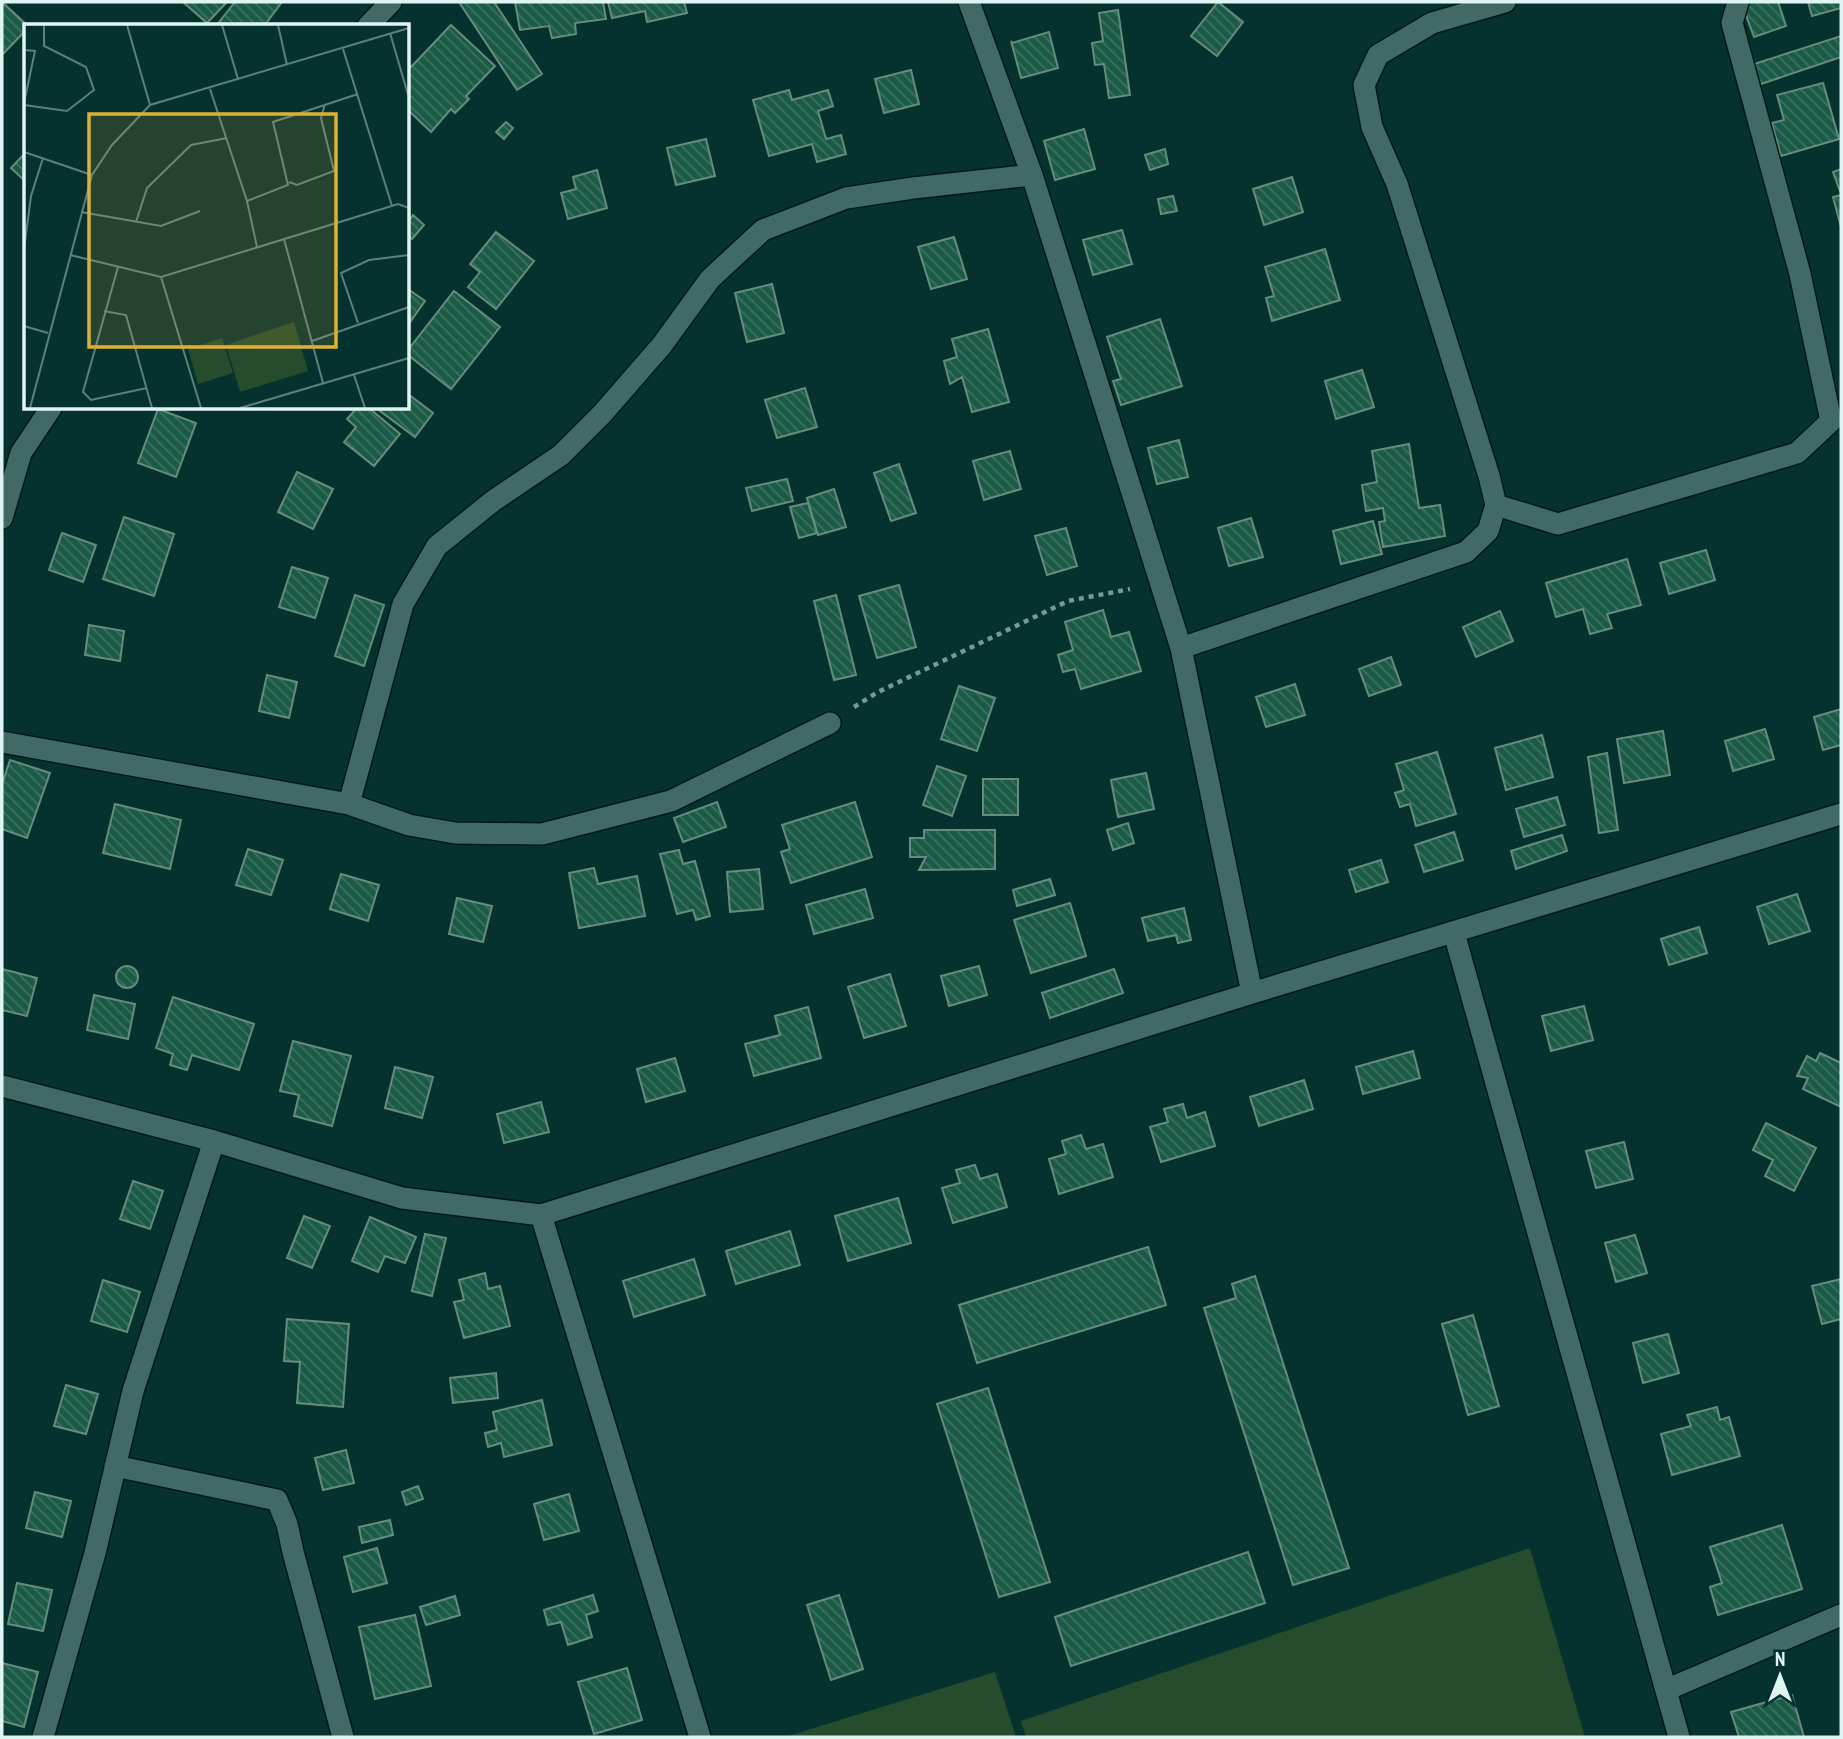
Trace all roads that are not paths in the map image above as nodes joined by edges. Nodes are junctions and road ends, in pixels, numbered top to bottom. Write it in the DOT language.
graph roads {
  1 [pos="391,2"];
  2 [pos="969,2"];
  3 [pos="1504,2"];
  4 [pos="1738,2"];
  5 [pos="370,24"];
  6 [pos="1032,175"];
  7 [pos="49,410"];
  8 [pos="11,450"];
  9 [pos="1496,505"];
  10 [pos="2,518"];
  11 [pos="1181,648"];
  12 [pos="830,723"];
  13 [pos="2,742"];
  14 [pos="349,804"];
  15 [pos="1841,814"];
  16 [pos="1454,933"];
  17 [pos="1252,993"];
  18 [pos="2,1086"];
  19 [pos="214,1141"];
  20 [pos="541,1215"];
  21 [pos="115,1466"];
  22 [pos="1841,1615"];
  23 [pos="1666,1690"];
  24 [pos="43,1737"];
  25 [pos="343,1737"];
  26 [pos="700,1737"];
  27 [pos="1679,1737"];
  1 -- 5 [label="street"];
  2 -- 6 [label="street"];
  3 -- 9 [label="street"];
  4 -- 9 [label="street"];
  6 -- 11 [label="street"];
  6 -- 14 [label="street"];
  7 -- 8 [label="street"];
  8 -- 10 [label="street"];
  9 -- 11 [label="street"];
  11 -- 17 [label="street"];
  12 -- 14 [label="street"];
  13 -- 14 [label="street"];
  15 -- 16 [label="street"];
  16 -- 17 [label="street"];
  16 -- 23 [label="street"];
  17 -- 20 [label="street"];
  18 -- 19 [label="street"];
  19 -- 20 [label="street"];
  19 -- 21 [label="street"];
  20 -- 26 [label="street"];
  21 -- 24 [label="street"];
  21 -- 25 [label="street"];
  22 -- 23 [label="street"];
  23 -- 27 [label="street"];
}
